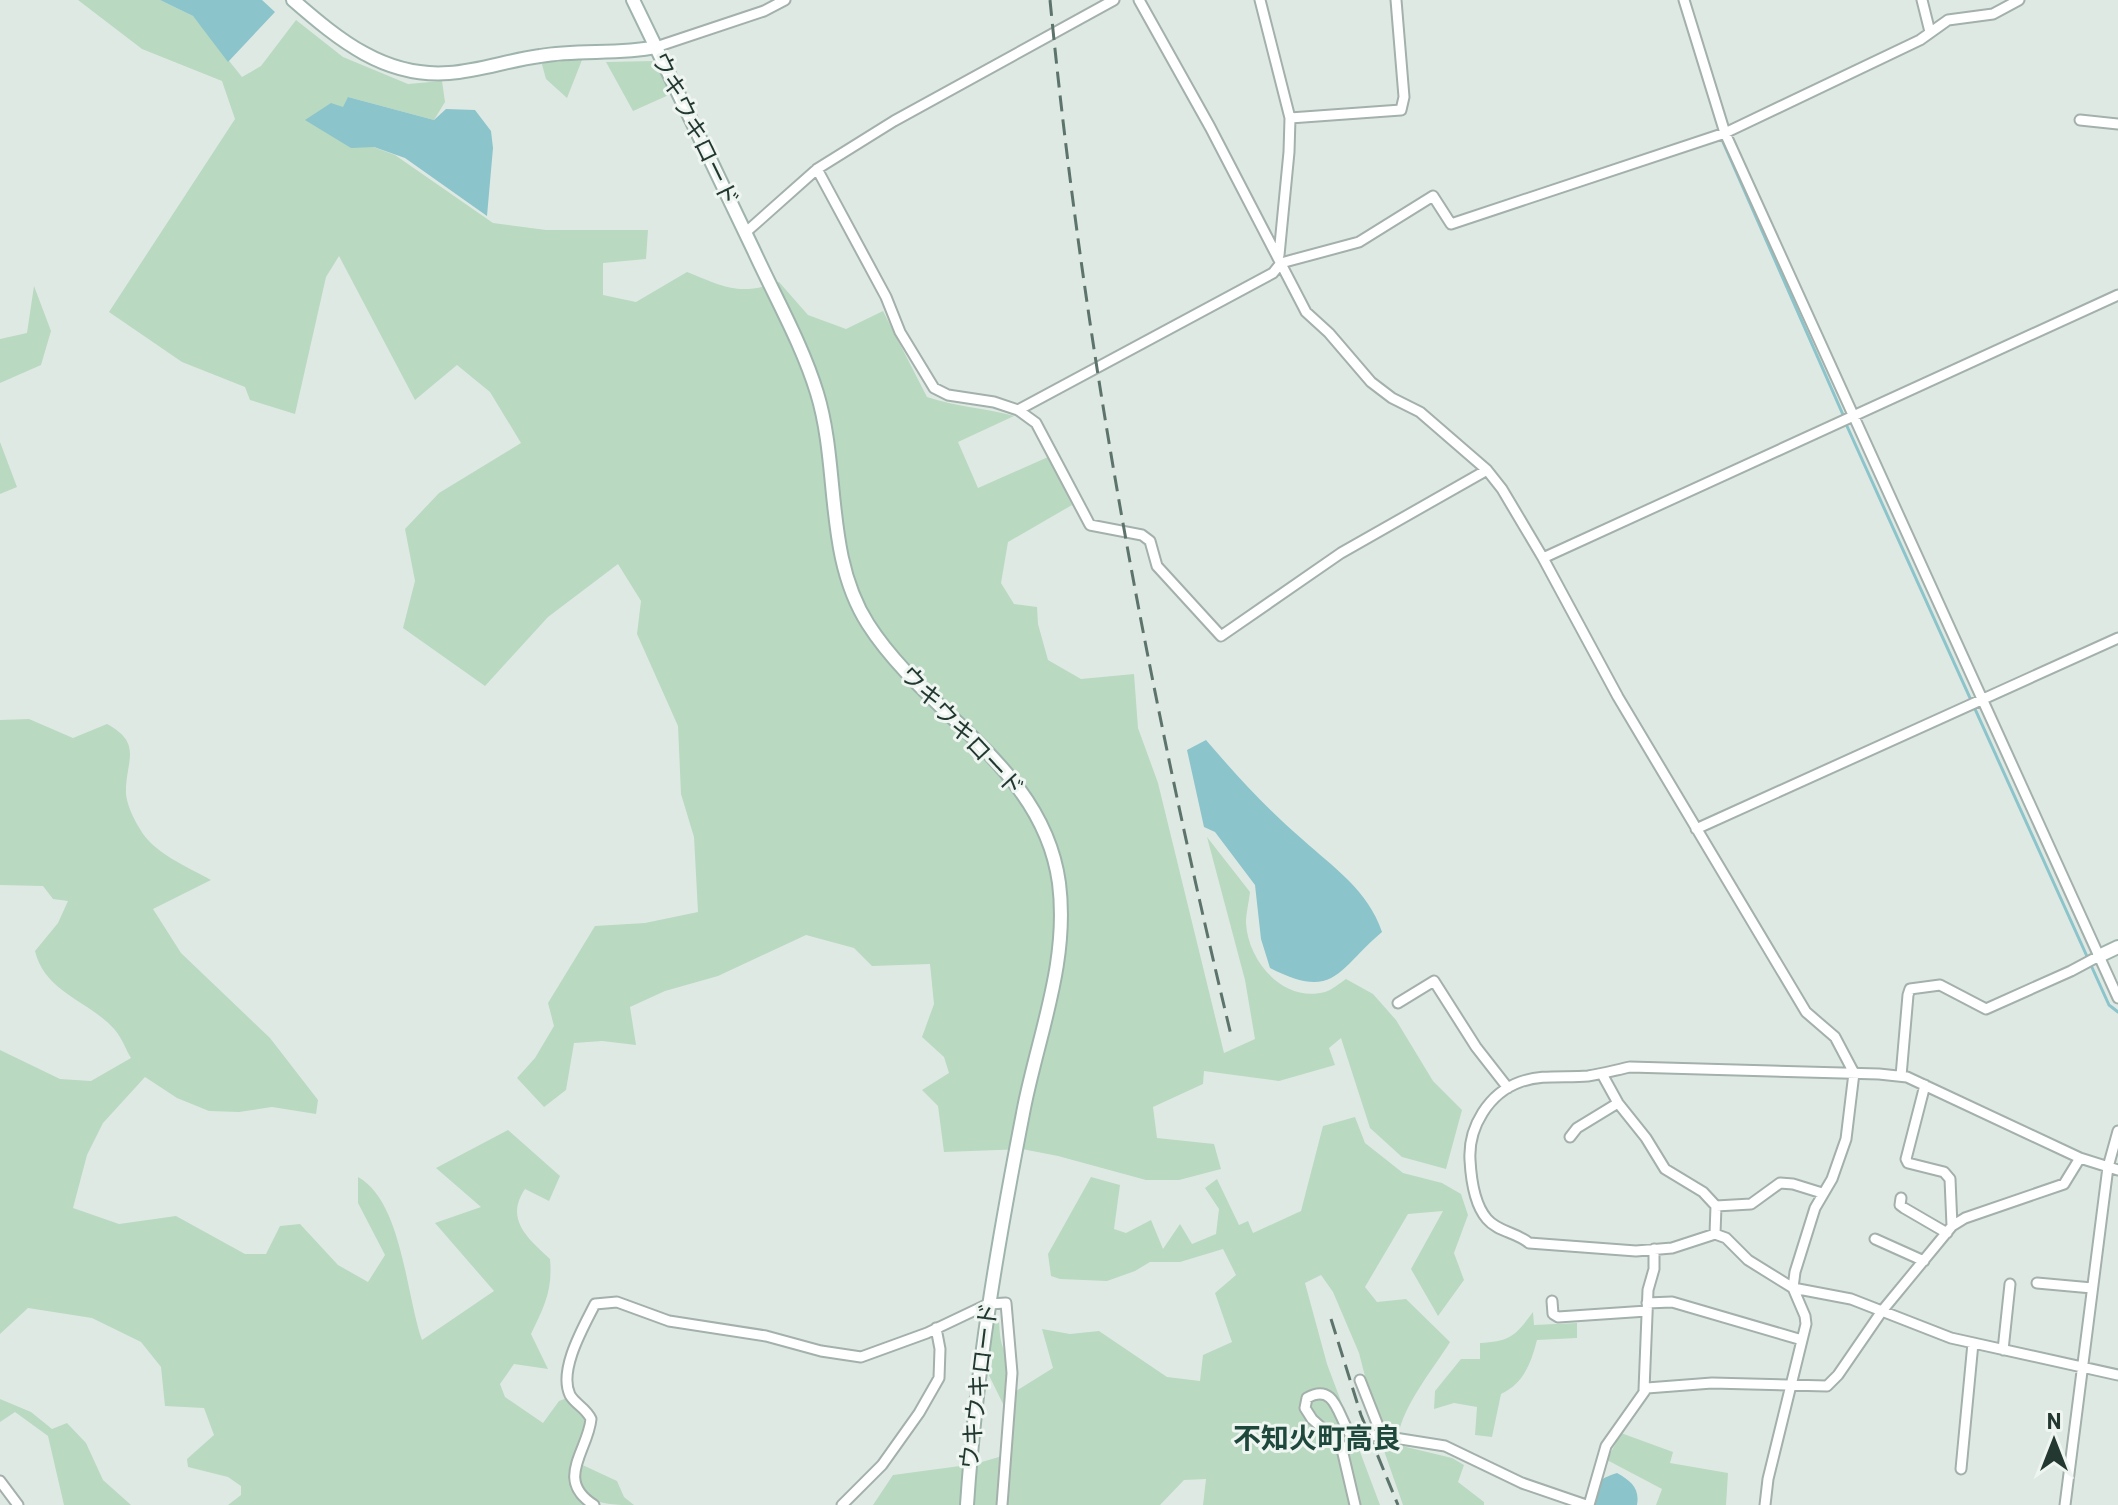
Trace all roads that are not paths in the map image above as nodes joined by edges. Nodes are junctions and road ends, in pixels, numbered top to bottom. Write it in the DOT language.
graph roads {
  1 [pos="293,0"];
  2 [pos="633,0"];
  3 [pos="785,0"];
  4 [pos="1114,0"];
  5 [pos="1139,0"];
  6 [pos="1260,0"];
  7 [pos="1396,0"];
  8 [pos="1684,0"];
  9 [pos="1922,0"];
  10 [pos="2019,0"];
  11 [pos="1930,32"];
  12 [pos="656,47"];
  13 [pos="1290,118"];
  14 [pos="2080,120"];
  15 [pos="2118,124"];
  16 [pos="1725,133"];
  17 [pos="817,169"];
  18 [pos="745,233"];
  19 [pos="1280,259"];
  20 [pos="2118,295"];
  21 [pos="1018,410"];
  22 [pos="1853,417"];
  23 [pos="1487,470"];
  24 [pos="1543,558"];
  25 [pos="2118,638"];
  26 [pos="1980,702"];
  27 [pos="1696,829"];
  28 [pos="2118,947"];
  29 [pos="2093,959"];
  30 [pos="2118,998"];
  31 [pos="1398,1003"];
  32 [pos="1854,1073"];
  33 [pos="1602,1074"];
  34 [pos="1901,1076"];
  35 [pos="1925,1085"];
  36 [pos="1508,1088"];
  37 [pos="1618,1103"];
  38 [pos="2118,1131"];
  39 [pos="1570,1137"];
  40 [pos="2080,1158"];
  41 [pos="2113,1169"];
  42 [pos="1822,1193"];
  43 [pos="1901,1198"];
  44 [pos="1716,1206"];
  45 [pos="1950,1229"];
  46 [pos="1715,1234"];
  47 [pos="1875,1239"];
  48 [pos="1654,1249"];
  49 [pos="1924,1261"];
  50 [pos="2037,1283"];
  51 [pos="2010,1284"];
  52 [pos="1793,1288"];
  53 [pos="2092,1288"];
  54 [pos="1552,1301"];
  55 [pos="988,1304"];
  56 [pos="1647,1307"];
  57 [pos="1882,1311"];
  58 [pos="936,1328"];
  59 [pos="1802,1340"];
  60 [pos="1973,1343"];
  61 [pos="2003,1350"];
  62 [pos="2082,1367"];
  63 [pos="2118,1375"];
  64 [pos="1360,1380"];
  65 [pos="1792,1385"];
  66 [pos="1644,1390"];
  67 [pos="1382,1436"];
  68 [pos="1961,1469"];
  69 [pos="0,1481"];
  70 [pos="18,1505"];
  71 [pos="594,1505"];
  72 [pos="842,1505"];
  73 [pos="967,1505"];
  74 [pos="1002,1505"];
  75 [pos="1355,1505"];
  76 [pos="1588,1505"];
  77 [pos="1765,1505"];
  78 [pos="2065,1505"];
  1 -- 12 [label="street"];
  2 -- 12 [label="street, ウキウキロード"];
  3 -- 12 [label="street"];
  4 -- 17 [label="street"];
  5 -- 19 [label="street"];
  6 -- 13 [label="street"];
  7 -- 13 [label="street"];
  8 -- 16 [label="street"];
  9 -- 11 [label="street"];
  10 -- 11 [label="street"];
  11 -- 16 [label="street"];
  12 -- 18 [label="street, ウキウキロード"];
  13 -- 19 [label="street"];
  14 -- 15 [label="street"];
  16 -- 19 [label="street"];
  16 -- 22 [label="street"];
  17 -- 18 [label="street"];
  17 -- 21 [label="street"];
  18 -- 55 [label="street, ウキウキロード"];
  19 -- 21 [label="street"];
  19 -- 23 [label="street"];
  20 -- 22 [label="street"];
  21 -- 23 [label="street"];
  22 -- 24 [label="street"];
  22 -- 26 [label="street"];
  23 -- 24 [label="street"];
  24 -- 27 [label="street"];
  25 -- 26 [label="street"];
  26 -- 27 [label="street"];
  26 -- 29 [label="street"];
  27 -- 32 [label="street"];
  28 -- 29 [label="street"];
  29 -- 30 [label="street"];
  29 -- 34 [label="street"];
  31 -- 36 [label="street"];
  32 -- 33 [label="street"];
  32 -- 34 [label="street"];
  32 -- 42 [label="street"];
  33 -- 36 [label="street"];
  33 -- 37 [label="street"];
  34 -- 35 [label="street"];
  35 -- 40 [label="street"];
  35 -- 45 [label="street"];
  36 -- 48 [label="street"];
  37 -- 39 [label="street"];
  37 -- 44 [label="street"];
  38 -- 41 [label="street"];
  40 -- 41 [label="street"];
  40 -- 45 [label="street"];
  41 -- 53 [label="street"];
  42 -- 44 [label="street"];
  42 -- 52 [label="street"];
  43 -- 45 [label="street"];
  44 -- 46 [label="street"];
  45 -- 49 [label="street"];
  46 -- 48 [label="street"];
  46 -- 52 [label="street"];
  47 -- 49 [label="street"];
  48 -- 56 [label="street"];
  49 -- 57 [label="street"];
  50 -- 53 [label="street"];
  51 -- 61 [label="street"];
  52 -- 57 [label="street"];
  52 -- 59 [label="street"];
  53 -- 62 [label="street"];
  54 -- 56 [label="street"];
  55 -- 58 [label="street"];
  55 -- 73 [label="street, ウキウキロード"];
  55 -- 74 [label="street"];
  56 -- 59 [label="street"];
  56 -- 66 [label="street"];
  57 -- 60 [label="street"];
  57 -- 65 [label="street"];
  58 -- 71 [label="street"];
  58 -- 72 [label="street"];
  59 -- 65 [label="street"];
  60 -- 61 [label="street"];
  60 -- 68 [label="street"];
  61 -- 62 [label="street"];
  62 -- 63 [label="street"];
  62 -- 78 [label="street"];
  64 -- 67 [label="street"];
  65 -- 66 [label="street"];
  65 -- 77 [label="street"];
  66 -- 76 [label="street"];
  67 -- 75 [label="street"];
  67 -- 76 [label="street"];
  69 -- 70 [label="street"];
}
